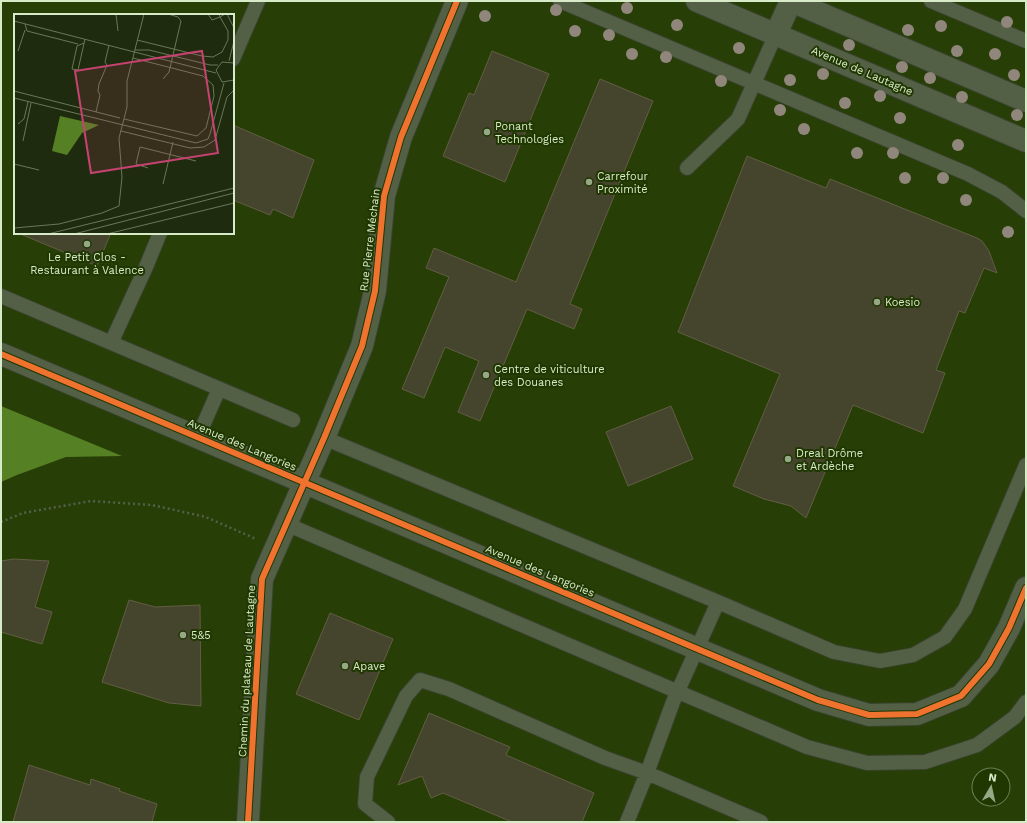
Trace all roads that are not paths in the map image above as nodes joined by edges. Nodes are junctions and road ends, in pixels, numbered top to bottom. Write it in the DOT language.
graph roads {
  1 [pos="258,1"];
  2 [pos="458,1"];
  3 [pos="560,1"];
  4 [pos="697,1"];
  5 [pos="791,1"];
  6 [pos="931,1"];
  7 [pos="776,34"];
  8 [pos="1026,41"];
  9 [pos="234,57"];
  10 [pos="754,83"];
  11 [pos="1026,101"];
  12 [pos="1026,142"];
  13 [pos="687,168"];
  14 [pos="1026,211"];
  15 [pos="160,234"];
  16 [pos="1,296"];
  17 [pos="111,343"];
  18 [pos="1,354"];
  19 [pos="219,389"];
  20 [pos="293,420"];
  21 [pos="198,436"];
  22 [pos="324,438"];
  23 [pos="1026,464"];
  24 [pos="304,482"];
  25 [pos="286,524"];
  26 [pos="1026,588"];
  27 [pos="718,602"];
  28 [pos="697,649"];
  29 [pos="678,692"];
  30 [pos="1026,702"];
  31 [pos="647,773"];
  32 [pos="248,822"];
  33 [pos="388,822"];
  34 [pos="627,822"];
  35 [pos="761,822"];
  1 -- 9 [label="lane"];
  2 -- 22 [label="street, Rue Pierre Méchain"];
  3 -- 10 [label="lane"];
  4 -- 7 [label="street, Avenue de Lautagne"];
  5 -- 7 [label="street"];
  5 -- 11 [label="street"];
  6 -- 8 [label="lane"];
  7 -- 10 [label="lane"];
  7 -- 12 [label="street, Avenue de Lautagne"];
  10 -- 13 [label="lane"];
  10 -- 14 [label="lane"];
  15 -- 17 [label="lane"];
  16 -- 17 [label="lane"];
  17 -- 19 [label="lane"];
  18 -- 21 [label="street, Avenue des Langories"];
  19 -- 20 [label="lane"];
  19 -- 21 [label="lane"];
  21 -- 24 [label="street, Avenue des Langories"];
  22 -- 24 [label="street, Rue Pierre Méchain"];
  22 -- 27 [label="lane"];
  23 -- 27 [label="lane"];
  24 -- 25 [label="street, Chemin du plateau de Lautagne"];
  24 -- 28 [label="street, Avenue des Langories"];
  25 -- 29 [label="lane"];
  25 -- 32 [label="street, Chemin du plateau de Lautagne"];
  26 -- 28 [label="street, Avenue des Langories"];
  27 -- 28 [label="lane"];
  28 -- 29 [label="lane"];
  29 -- 30 [label="lane"];
  29 -- 31 [label="lane"];
  31 -- 33 [label="lane"];
  31 -- 34 [label="lane"];
  31 -- 35 [label="lane"];
}
